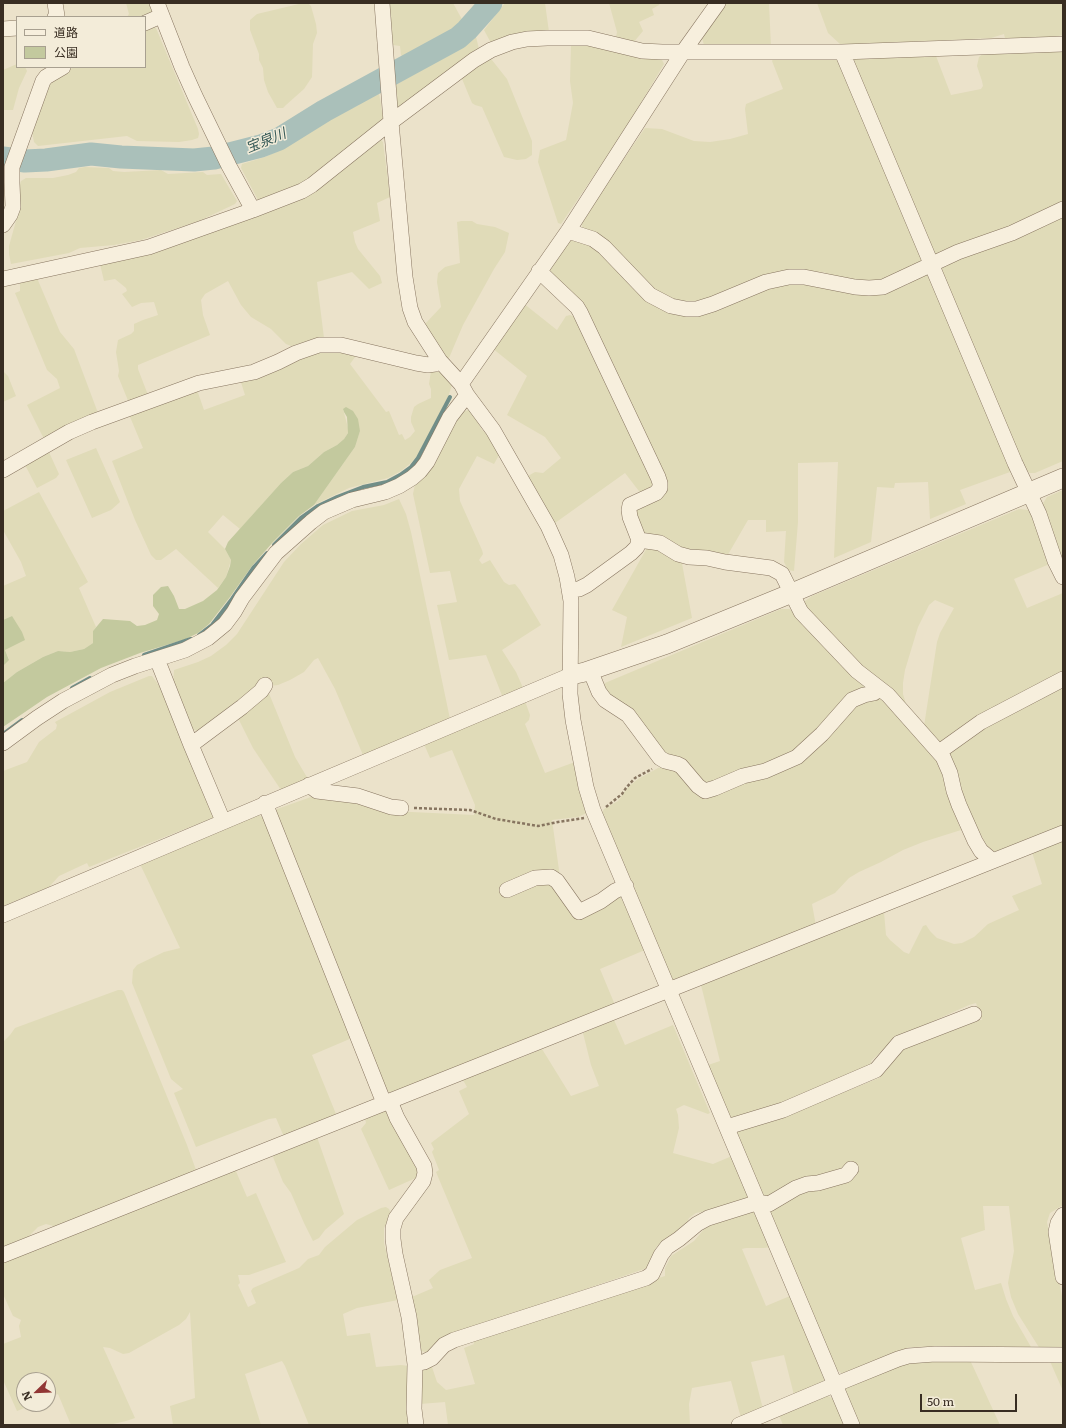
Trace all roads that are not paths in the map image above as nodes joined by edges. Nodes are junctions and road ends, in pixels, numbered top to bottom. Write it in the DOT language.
graph roads {
  1 [pos="382,3"];
  2 [pos="718,3"];
  3 [pos="159,9"];
  4 [pos="146,22"];
  5 [pos="16,28"];
  6 [pos="3,30"];
  7 [pos="1063,44"];
  8 [pos="683,52"];
  9 [pos="842,52"];
  10 [pos="62,68"];
  11 [pos="390,122"];
  12 [pos="1063,209"];
  13 [pos="253,210"];
  14 [pos="3,225"];
  15 [pos="568,231"];
  16 [pos="931,265"];
  17 [pos="539,271"];
  18 [pos="3,279"];
  19 [pos="440,361"];
  20 [pos="464,390"];
  21 [pos="3,470"];
  22 [pos="1063,478"];
  23 [pos="1030,493"];
  24 [pos="639,540"];
  25 [pos="1063,577"];
  26 [pos="569,590"];
  27 [pos="792,593"];
  28 [pos="158,659"];
  29 [pos="590,670"];
  30 [pos="571,675"];
  31 [pos="1063,679"];
  32 [pos="265,686"];
  33 [pos="879,688"];
  34 [pos="3,743"];
  35 [pos="191,745"];
  36 [pos="939,752"];
  37 [pos="309,785"];
  38 [pos="265,803"];
  39 [pos="401,808"];
  40 [pos="223,821"];
  41 [pos="1063,833"];
  42 [pos="993,861"];
  43 [pos="626,886"];
  44 [pos="507,890"];
  45 [pos="3,915"];
  46 [pos="670,990"];
  47 [pos="974,1014"];
  48 [pos="387,1102"];
  49 [pos="727,1127"];
  50 [pos="851,1169"];
  51 [pos="759,1202"];
  52 [pos="1063,1215"];
  53 [pos="3,1255"];
  54 [pos="1063,1277"];
  55 [pos="1063,1355"];
  56 [pos="414,1364"];
  57 [pos="834,1385"];
  58 [pos="416,1425"];
  59 [pos="739,1425"];
  60 [pos="852,1425"];
  1 -- 11 [label="street"];
  2 -- 8 [label="street"];
  3 -- 4 [label="street"];
  3 -- 13 [label="street"];
  5 -- 6 [label="street"];
  7 -- 9 [label="street"];
  8 -- 9 [label="street"];
  8 -- 11 [label="street"];
  8 -- 15 [label="street"];
  9 -- 16 [label="street"];
  10 -- 14 [label="street"];
  11 -- 13 [label="street"];
  11 -- 19 [label="street"];
  12 -- 16 [label="street"];
  13 -- 18 [label="street"];
  15 -- 16 [label="street"];
  15 -- 17 [label="street"];
  16 -- 23 [label="street"];
  17 -- 20 [label="street"];
  17 -- 24 [label="street"];
  19 -- 20 [label="street"];
  19 -- 21 [label="street"];
  20 -- 26 [label="street"];
  20 -- 28 [label="street"];
  22 -- 23 [label="street"];
  23 -- 25 [label="street"];
  23 -- 27 [label="street"];
  24 -- 26 [label="street"];
  24 -- 27 [label="street"];
  26 -- 30 [label="street"];
  27 -- 29 [label="street"];
  27 -- 33 [label="street"];
  28 -- 34 [label="street"];
  28 -- 35 [label="street"];
  29 -- 30 [label="street"];
  29 -- 33 [label="street"];
  30 -- 37 [label="street"];
  30 -- 43 [label="street"];
  31 -- 36 [label="street"];
  32 -- 35 [label="street"];
  33 -- 36 [label="street"];
  35 -- 40 [label="street"];
  36 -- 42 [label="street"];
  37 -- 38 [label="street"];
  37 -- 39 [label="street"];
  38 -- 40 [label="street"];
  38 -- 48 [label="street"];
  40 -- 45 [label="street"];
  41 -- 42 [label="street"];
  42 -- 46 [label="street"];
  43 -- 44 [label="street"];
  43 -- 46 [label="street"];
  46 -- 48 [label="street"];
  46 -- 49 [label="street"];
  47 -- 49 [label="street"];
  48 -- 53 [label="street"];
  48 -- 56 [label="street"];
  49 -- 51 [label="street"];
  50 -- 51 [label="street"];
  51 -- 56 [label="street"];
  51 -- 57 [label="street"];
  52 -- 54 [label="street"];
  55 -- 57 [label="street"];
  56 -- 58 [label="street"];
  57 -- 59 [label="street"];
  57 -- 60 [label="street"];
}
